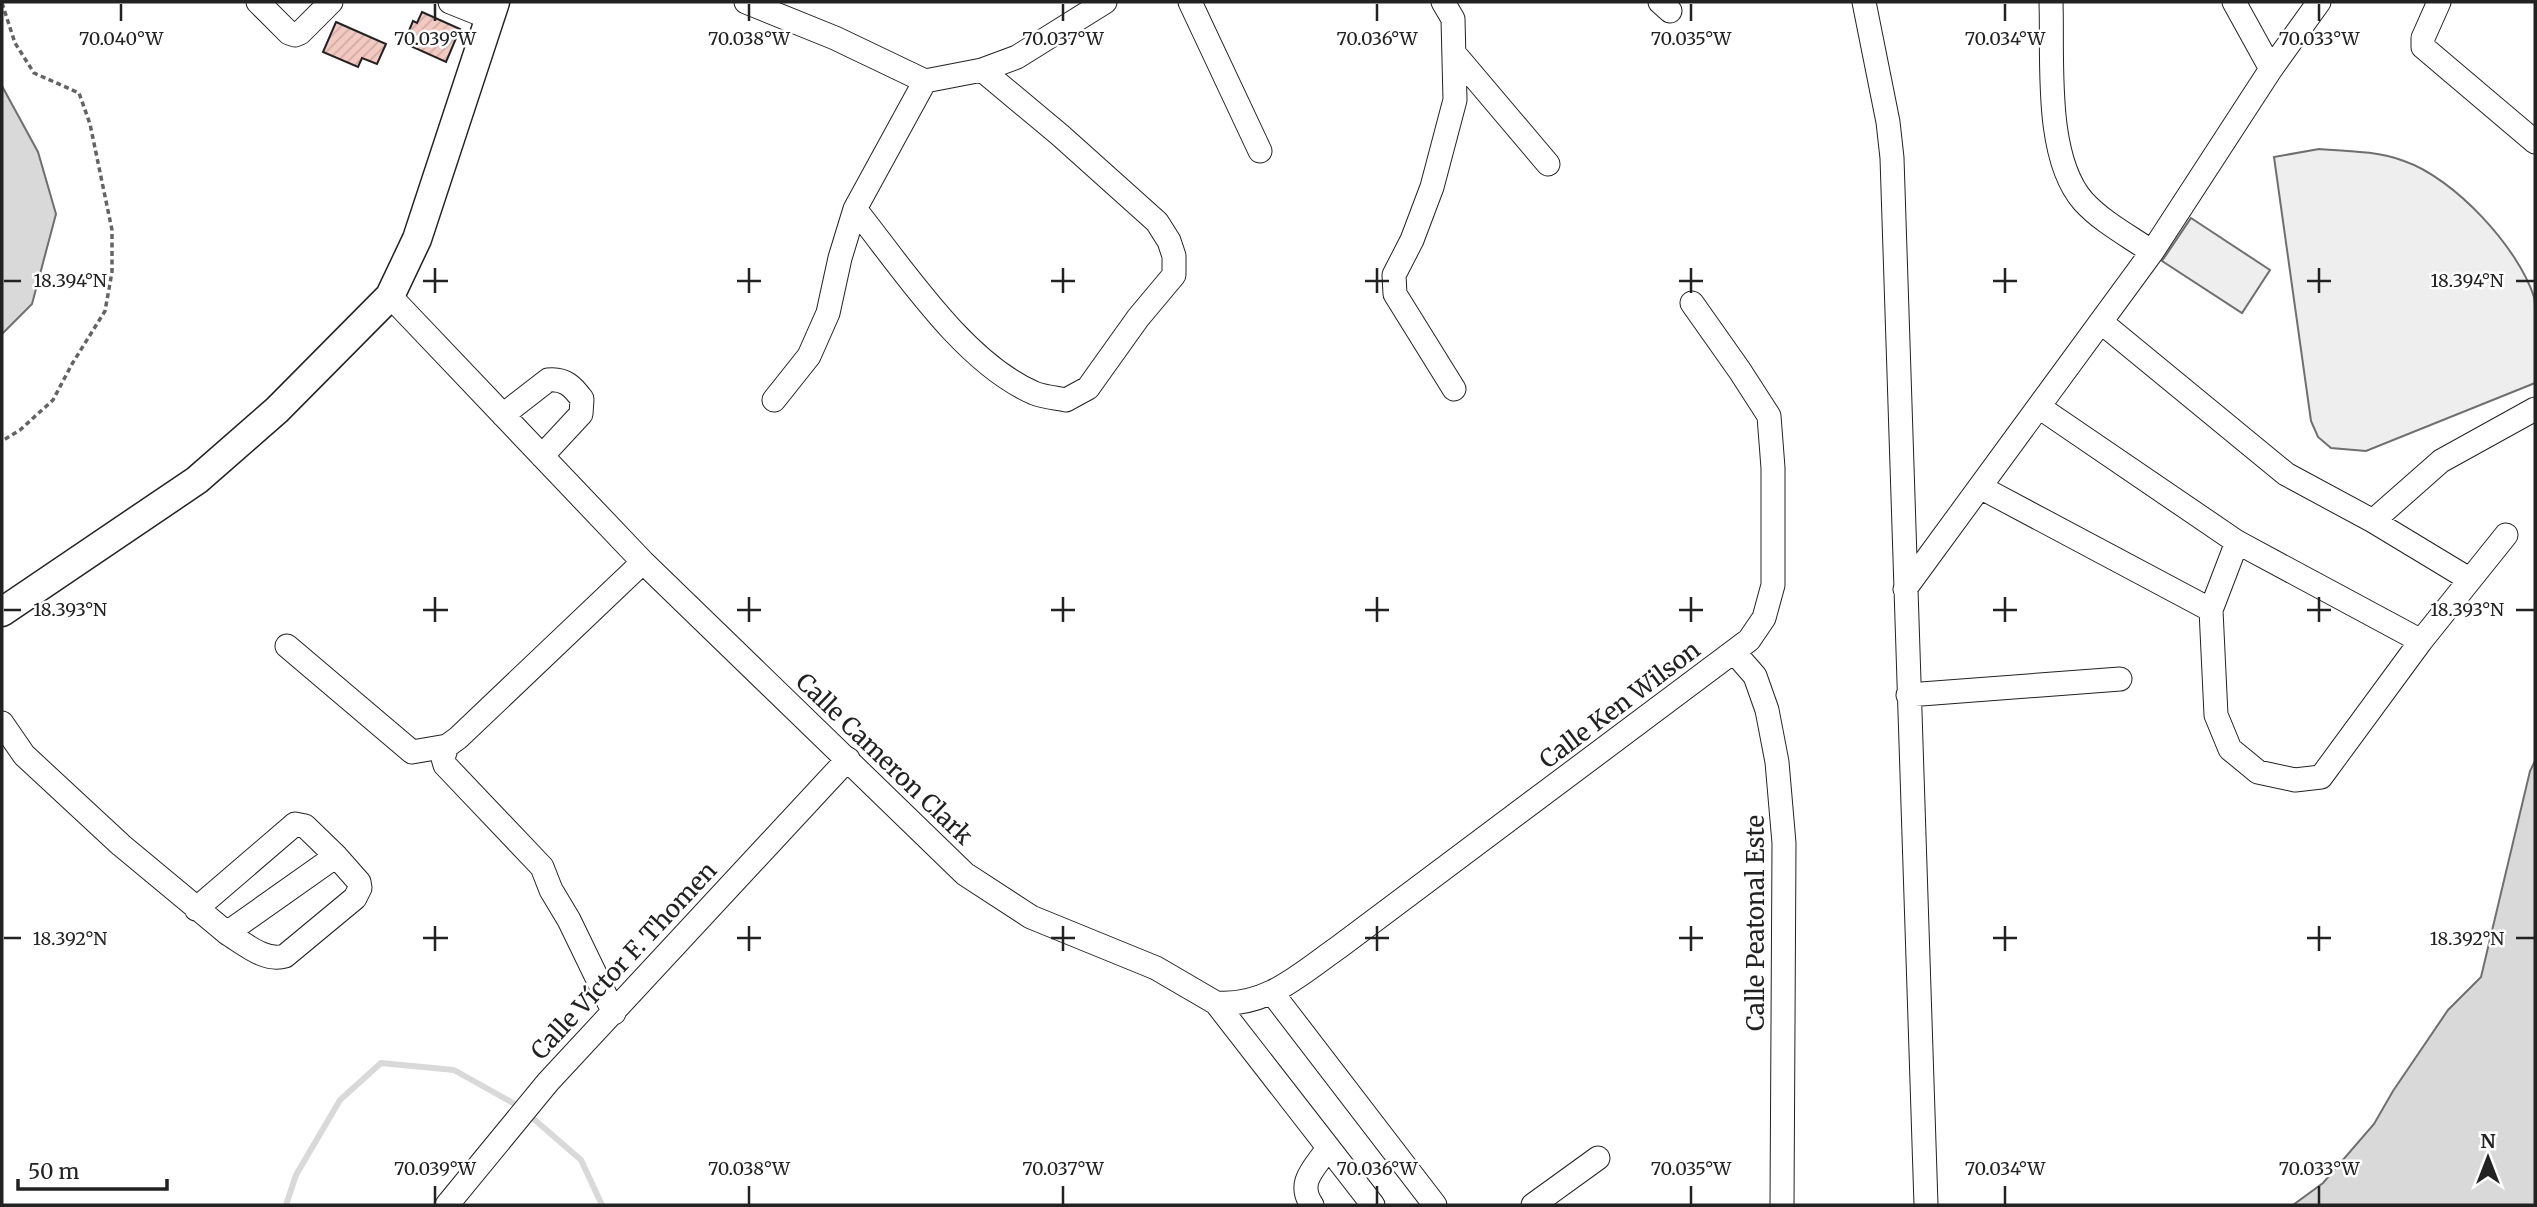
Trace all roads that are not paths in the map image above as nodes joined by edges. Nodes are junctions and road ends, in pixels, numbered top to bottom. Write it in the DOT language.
graph roads {
  1 [pos="258,2"];
  2 [pos="331,2"];
  3 [pos="450,2"];
  4 [pos="746,2"];
  5 [pos="1105,2"];
  6 [pos="1190,2"];
  7 [pos="1443,2"];
  8 [pos="1864,2"];
  9 [pos="2051,2"];
  10 [pos="2234,2"];
  11 [pos="2319,2"];
  12 [pos="2439,2"];
  13 [pos="493,10"];
  14 [pos="1454,53"];
  15 [pos="2271,69"];
  16 [pos="982,71"];
  17 [pos="925,81"];
  18 [pos="2535,142"];
  19 [pos="1260,151"];
  20 [pos="1548,164"];
  21 [pos="855,209"];
  22 [pos="2152,252"];
  23 [pos="390,296"];
  24 [pos="1692,303"];
  25 [pos="2101,322"];
  26 [pos="1454,389"];
  27 [pos="774,400"];
  28 [pos="2039,407"];
  29 [pos="2535,409"];
  30 [pos="503,415"];
  31 [pos="542,456"];
  32 [pos="1980,487"];
  33 [pos="2373,521"];
  34 [pos="2506,535"];
  35 [pos="2237,542"];
  36 [pos="643,562"];
  37 [pos="2469,579"];
  38 [pos="1905,589"];
  39 [pos="2211,610"];
  40 [pos="2,612"];
  41 [pos="2421,641"];
  42 [pos="287,646"];
  43 [pos="1734,652"];
  44 [pos="2120,679"];
  45 [pos="1908,695"];
  46 [pos="2,723"];
  47 [pos="447,746"];
  48 [pos="848,759"];
  49 [pos="336,856"];
  50 [pos="196,909"];
  51 [pos="227,933"];
  52 [pos="1273,994"];
  53 [pos="1216,1003"];
  54 [pos="614,1013"];
  55 [pos="1328,1148"];
  56 [pos="1598,1158"];
  57 [pos="447,1205"];
  58 [pos="1312,1205"];
  59 [pos="1373,1205"];
  60 [pos="1435,1205"];
  61 [pos="1533,1205"];
  62 [pos="1782,1205"];
  63 [pos="1926,1205"];
  1 -- 2 [label="street"];
  3 -- 13 [label="street"];
  4 -- 17 [label="street"];
  5 -- 16 [label="street"];
  6 -- 19 [label="street"];
  7 -- 14 [label="street"];
  8 -- 38 [label="street"];
  9 -- 22 [label="street"];
  10 -- 15 [label="street"];
  11 -- 15 [label="street"];
  12 -- 18 [label="street"];
  13 -- 23 [label="main road"];
  14 -- 20 [label="street"];
  14 -- 26 [label="street"];
  15 -- 22 [label="street"];
  16 -- 17 [label="street"];
  16 -- 21 [label="street"];
  17 -- 21 [label="street"];
  21 -- 27 [label="street"];
  22 -- 25 [label="street"];
  23 -- 30 [label="street, Calle Cameron Clark"];
  23 -- 40 [label="main road"];
  24 -- 43 [label="street, Calle Ken Wilson"];
  25 -- 28 [label="street"];
  25 -- 33 [label="street"];
  28 -- 32 [label="street"];
  28 -- 35 [label="street"];
  29 -- 33 [label="street"];
  30 -- 31 [label="street, Calle Cameron Clark"];
  30 -- 31 [label="street"];
  31 -- 36 [label="street, Calle Cameron Clark"];
  32 -- 38 [label="street"];
  32 -- 39 [label="street"];
  33 -- 37 [label="street"];
  34 -- 37 [label="street"];
  35 -- 39 [label="street"];
  35 -- 41 [label="street"];
  36 -- 47 [label="street"];
  36 -- 48 [label="street, Calle Cameron Clark"];
  37 -- 41 [label="street"];
  38 -- 45 [label="street"];
  39 -- 41 [label="street"];
  42 -- 47 [label="street"];
  43 -- 52 [label="street, Calle Ken Wilson"];
  43 -- 62 [label="street, Calle Peatonal Este"];
  44 -- 45 [label="street"];
  45 -- 63 [label="street"];
  46 -- 50 [label="street"];
  47 -- 54 [label="street"];
  48 -- 53 [label="street, Calle Cameron Clark"];
  48 -- 54 [label="street, Calle Víctor F. Thomen"];
  49 -- 50 [label="street"];
  49 -- 51 [label="street"];
  49 -- 51 [label="street"];
  50 -- 51 [label="street"];
  52 -- 53 [label="street, Calle Ken Wilson"];
  52 -- 60 [label="street"];
  53 -- 55 [label="street, Calle Cameron Clark"];
  54 -- 57 [label="street, Calle Víctor F. Thomen"];
  55 -- 58 [label="street"];
  55 -- 59 [label="street, Calle Cameron Clark"];
  56 -- 61 [label="street"];
}
